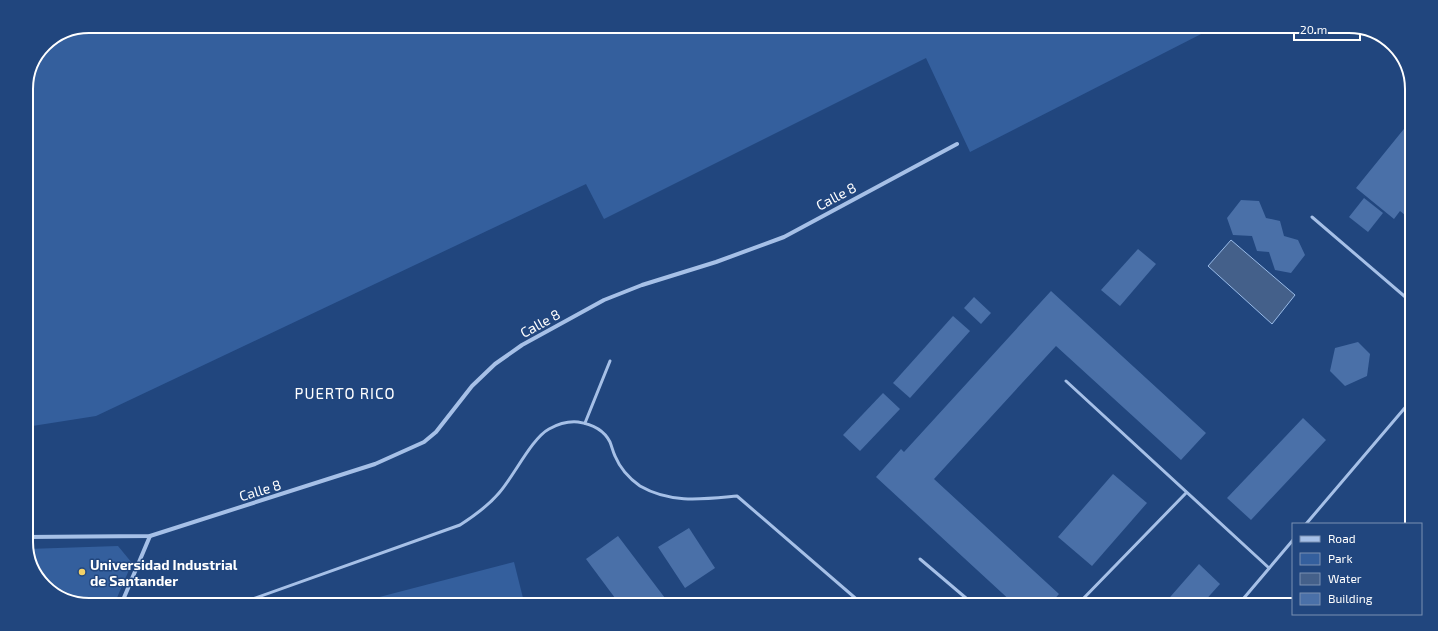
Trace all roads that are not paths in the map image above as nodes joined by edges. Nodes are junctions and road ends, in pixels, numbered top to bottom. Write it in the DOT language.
graph roads {
  1 [pos="957,144"];
  2 [pos="1312,217"];
  3 [pos="1405,297"];
  4 [pos="610,361"];
  5 [pos="1066,381"];
  6 [pos="1405,408"];
  7 [pos="585,423"];
  8 [pos="1186,493"];
  9 [pos="1307,523"];
  10 [pos="150,536"];
  11 [pos="33,537"];
  12 [pos="1292,541"];
  13 [pos="920,560"];
  14 [pos="1269,568"];
  15 [pos="124,598"];
  16 [pos="255,598"];
  17 [pos="855,598"];
  18 [pos="966,598"];
  19 [pos="1084,598"];
  20 [pos="1244,598"];
  1 -- 10 [label="street, Calle 8"];
  2 -- 3 [label="lane"];
  4 -- 7 [label="lane"];
  5 -- 8 [label="lane"];
  6 -- 9 [label="lane"];
  7 -- 16 [label="lane"];
  7 -- 17 [label="lane"];
  8 -- 14 [label="lane"];
  8 -- 19 [label="lane"];
  10 -- 11 [label="street, Calle 8"];
  10 -- 15 [label="street"];
  12 -- 14 [label="lane"];
  13 -- 18 [label="lane"];
  14 -- 20 [label="lane"];
}
